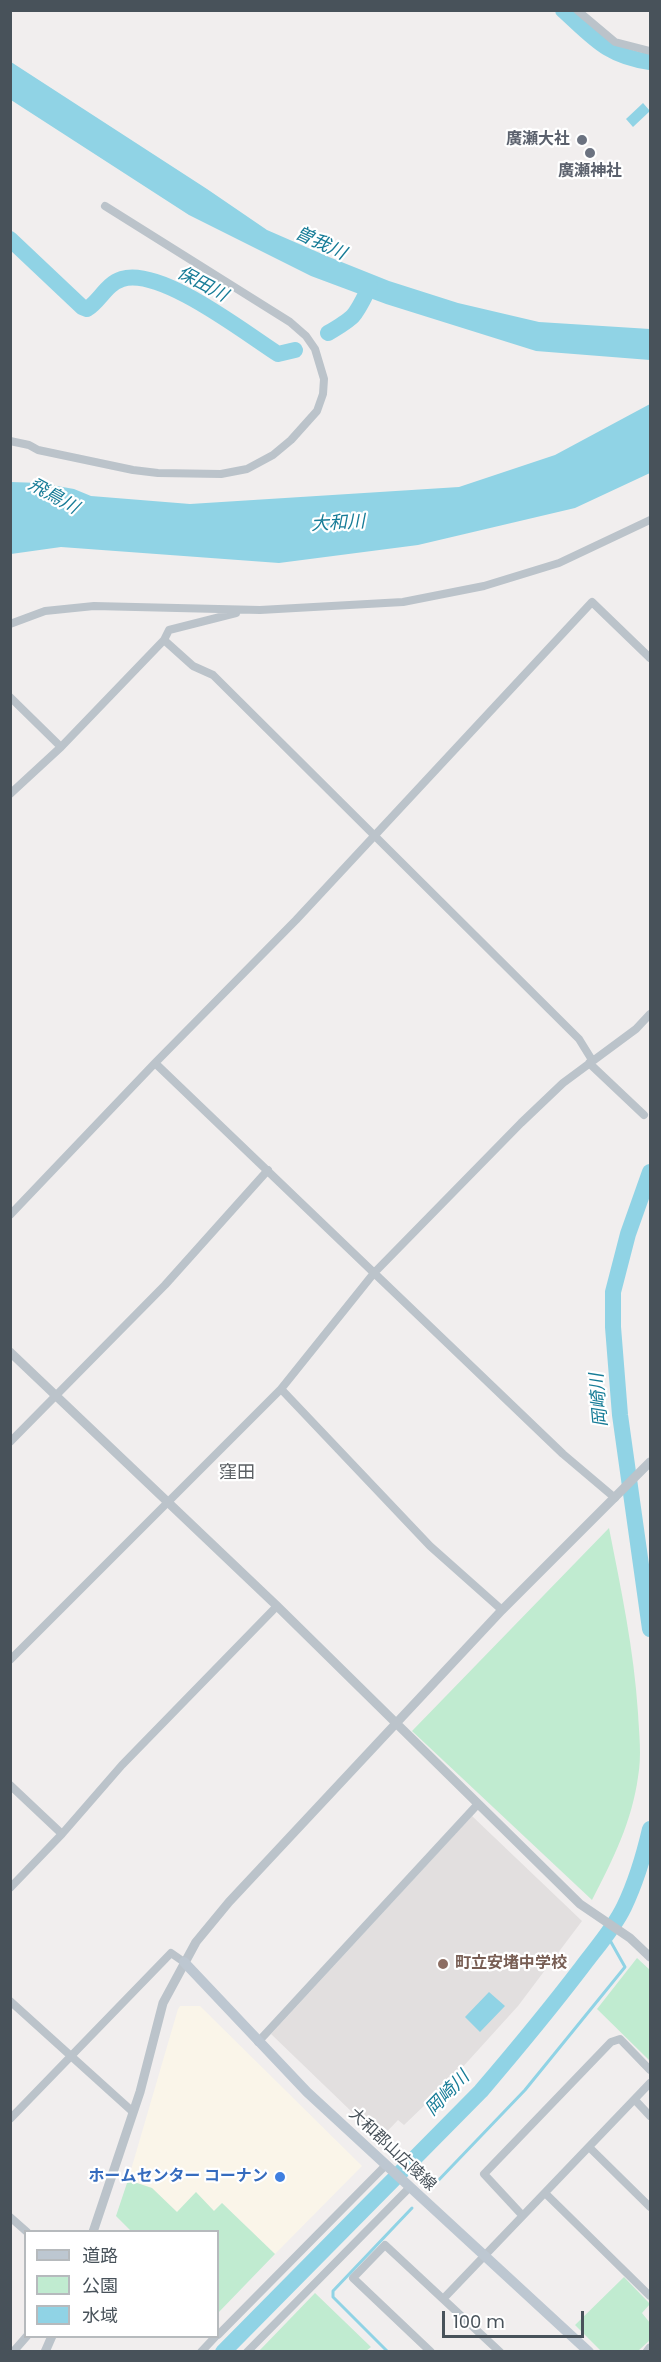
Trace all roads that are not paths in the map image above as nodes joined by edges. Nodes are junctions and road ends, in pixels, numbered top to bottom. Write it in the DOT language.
graph roads {
  1 [pos="577,10"];
  2 [pos="651,51"];
  3 [pos="105,206"];
  4 [pos="10,441"];
  5 [pos="651,520"];
  6 [pos="260,610"];
  7 [pos="10,624"];
  8 [pos="164,639"];
  9 [pos="651,658"];
  10 [pos="10,697"];
  11 [pos="61,747"];
  12 [pos="10,794"];
  13 [pos="375,834"];
  14 [pos="651,1014"];
  15 [pos="155,1062"];
  16 [pos="591,1062"];
  17 [pos="644,1115"];
  18 [pos="268,1170"];
  19 [pos="10,1215"];
  20 [pos="374,1273"];
  21 [pos="10,1352"];
  22 [pos="281,1389"];
  23 [pos="57,1396"];
  24 [pos="10,1442"];
  25 [pos="651,1462"];
  26 [pos="615,1498"];
  27 [pos="167,1501"];
  28 [pos="277,1606"];
  29 [pos="501,1610"];
  30 [pos="10,1660"];
  31 [pos="396,1725"];
  32 [pos="10,1785"];
  33 [pos="477,1805"];
  34 [pos="62,1834"];
  35 [pos="10,1888"];
  36 [pos="651,1957"];
  37 [pos="184,1962"];
  38 [pos="10,2001"];
  39 [pos="258,2042"];
  40 [pos="72,2055"];
  41 [pos="651,2070"];
  42 [pos="651,2083"];
  43 [pos="634,2100"];
  44 [pos="133,2112"];
  45 [pos="651,2116"];
  46 [pos="10,2119"];
  47 [pos="589,2147"];
  48 [pos="386,2165"];
  49 [pos="410,2187"];
  50 [pos="545,2193"];
  51 [pos="651,2206"];
  52 [pos="522,2215"];
  53 [pos="10,2217"];
  54 [pos="25,2230"];
  55 [pos="94,2230"];
  56 [pos="485,2256"];
  57 [pos="651,2295"];
  58 [pos="444,2298"];
  59 [pos="219,2334"];
  60 [pos="26,2338"];
  61 [pos="51,2338"];
  62 [pos="215,2338"];
  63 [pos="651,2348"];
  64 [pos="13,2352"];
  65 [pos="45,2352"];
  66 [pos="201,2352"];
  67 [pos="247,2352"];
  68 [pos="430,2352"];
  69 [pos="500,2352"];
  70 [pos="589,2352"];
  71 [pos="647,2352"];
  1 -- 2 [label="street"];
  3 -- 4 [label="street"];
  5 -- 6 [label="street"];
  6 -- 7 [label="street"];
  6 -- 8 [label="street"];
  8 -- 11 [label="street"];
  8 -- 13 [label="street"];
  9 -- 13 [label="street"];
  10 -- 11 [label="street"];
  11 -- 12 [label="street"];
  13 -- 15 [label="street"];
  13 -- 16 [label="street"];
  14 -- 16 [label="street"];
  15 -- 18 [label="street"];
  15 -- 19 [label="street"];
  16 -- 17 [label="street"];
  16 -- 20 [label="street"];
  18 -- 20 [label="street"];
  18 -- 23 [label="street"];
  20 -- 22 [label="street"];
  20 -- 26 [label="street"];
  21 -- 23 [label="street"];
  22 -- 27 [label="street"];
  22 -- 29 [label="street"];
  23 -- 24 [label="street"];
  23 -- 27 [label="street"];
  25 -- 26 [label="street"];
  26 -- 29 [label="street"];
  27 -- 28 [label="street"];
  27 -- 30 [label="street"];
  28 -- 31 [label="street"];
  28 -- 34 [label="street"];
  29 -- 31 [label="street"];
  31 -- 33 [label="street"];
  31 -- 37 [label="street"];
  32 -- 34 [label="street"];
  33 -- 36 [label="street"];
  33 -- 39 [label="street"];
  34 -- 35 [label="street"];
  37 -- 39 [label="main road, 大和郡山広陵線"];
  37 -- 40 [label="street"];
  37 -- 44 [label="street"];
  38 -- 40 [label="street"];
  39 -- 48 [label="main road, 大和郡山広陵線"];
  40 -- 44 [label="street"];
  40 -- 46 [label="street"];
  41 -- 52 [label="street"];
  42 -- 43 [label="street"];
  43 -- 45 [label="street"];
  43 -- 47 [label="street"];
  44 -- 55 [label="street"];
  47 -- 50 [label="street"];
  47 -- 51 [label="street"];
  48 -- 49 [label="main road, 大和郡山広陵線"];
  48 -- 59 [label="street"];
  49 -- 56 [label="main road, 大和郡山広陵線"];
  49 -- 67 [label="street"];
  50 -- 52 [label="street"];
  50 -- 57 [label="street"];
  52 -- 56 [label="street"];
  53 -- 54 [label="street"];
  56 -- 58 [label="street"];
  56 -- 70 [label="main road, 大和郡山広陵線"];
  58 -- 68 [label="street"];
  58 -- 69 [label="street"];
  60 -- 64 [label="street"];
  61 -- 65 [label="street"];
  62 -- 66 [label="street"];
  63 -- 71 [label="street"];
}
